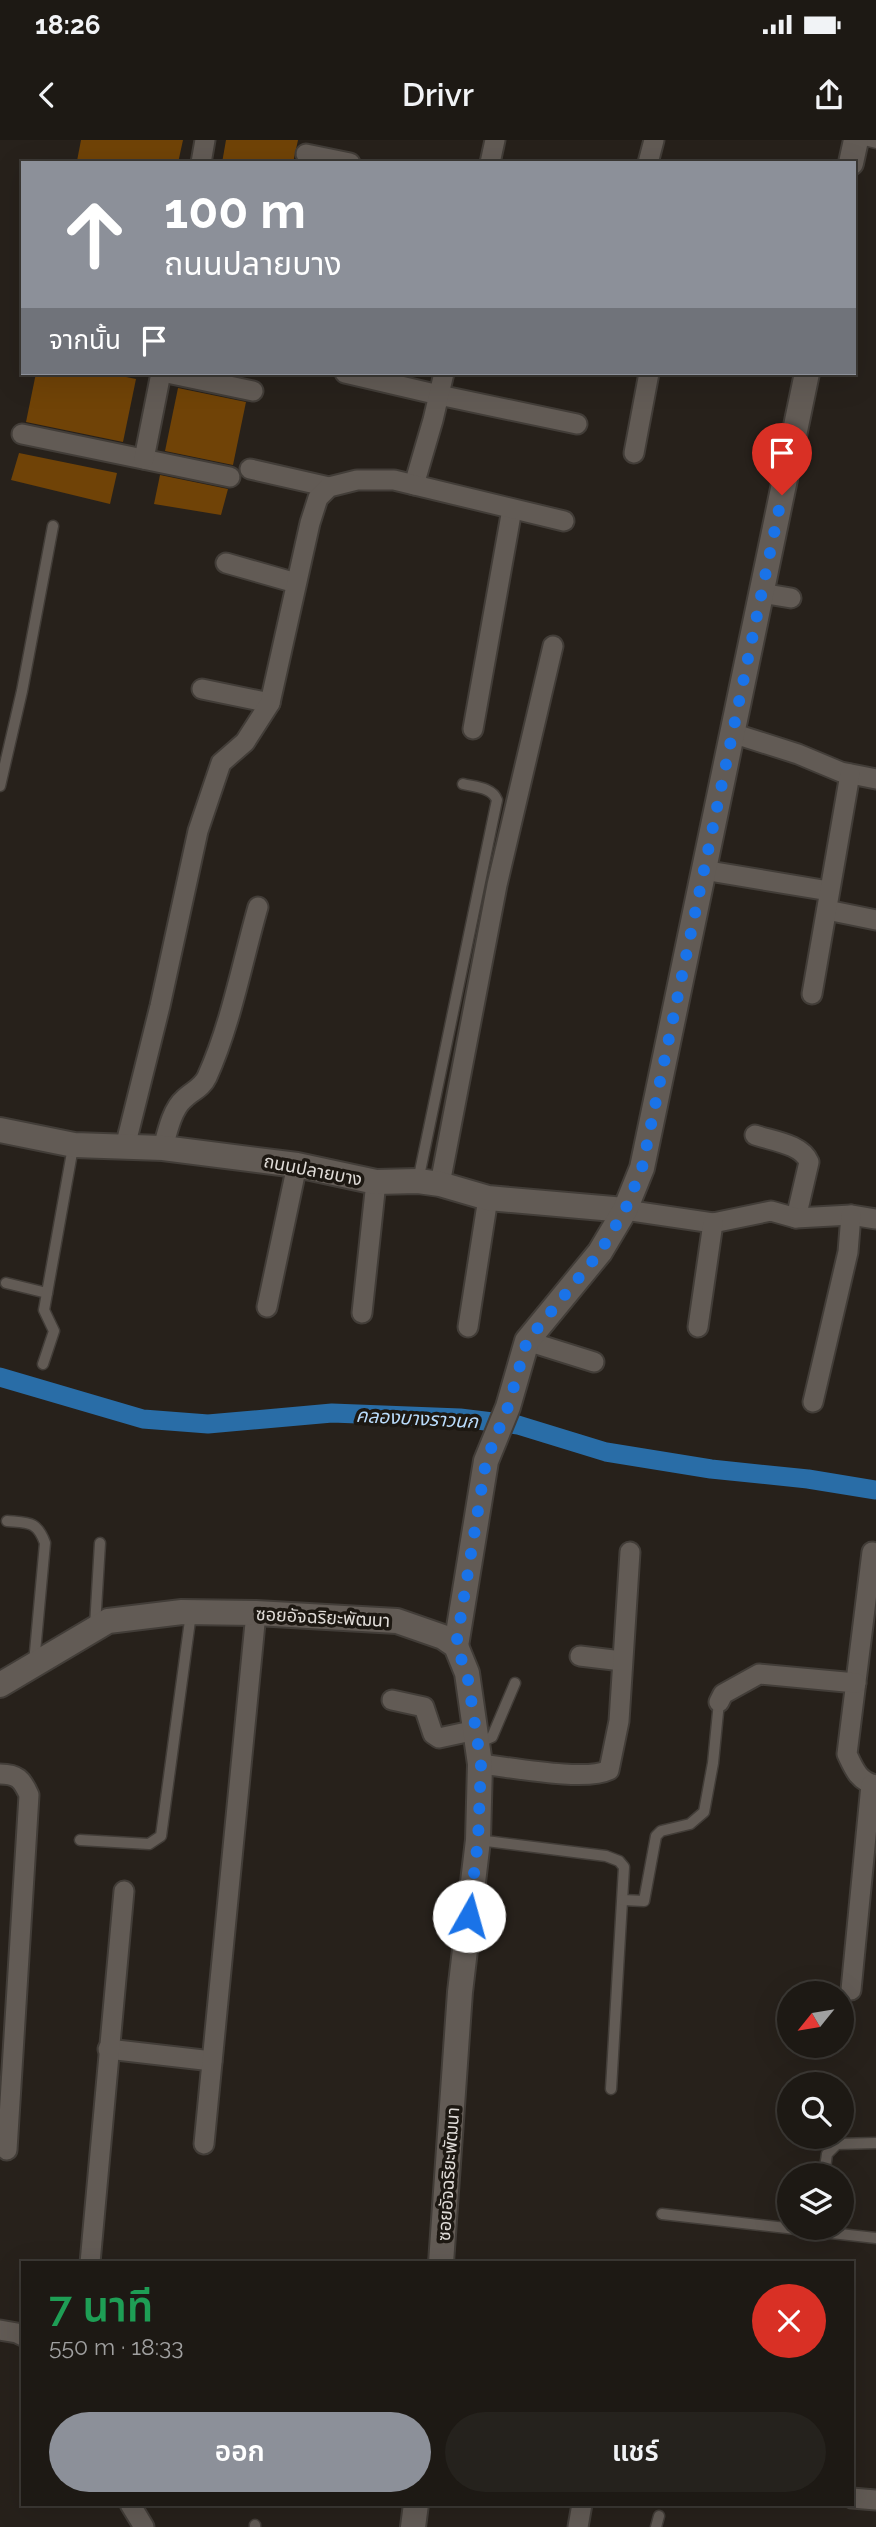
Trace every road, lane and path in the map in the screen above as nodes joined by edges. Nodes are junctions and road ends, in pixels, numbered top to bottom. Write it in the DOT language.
graph roads {
  1 [pos="205,140"];
  2 [pos="495,140"];
  3 [pos="653,140"];
  4 [pos="856,140"];
  5 [pos="864,140"];
  6 [pos="876,142"];
  7 [pos="306,154"];
  8 [pos="201,161"];
  9 [pos="340,161"];
  10 [pos="490,161"];
  11 [pos="648,161"];
  12 [pos="851,161"];
  13 [pos="161,375"];
  14 [pos="177,375"];
  15 [pos="354,375"];
  16 [pos="444,375"];
  17 [pos="649,375"];
  18 [pos="807,375"];
  19 [pos="253,391"];
  20 [pos="439,395"];
  21 [pos="577,424"];
  22 [pos="22,434"];
  23 [pos="634,453"];
  24 [pos="144,459"];
  25 [pos="250,469"];
  26 [pos="229,477"];
  27 [pos="414,485"];
  28 [pos="329,487"];
  29 [pos="512,509"];
  30 [pos="564,521"];
  31 [pos="53,526"];
  32 [pos="226,563"];
  33 [pos="296,583"];
  34 [pos="761,593"];
  35 [pos="790,598"];
  36 [pos="553,646"];
  37 [pos="202,689"];
  38 [pos="270,703"];
  39 [pos="473,729"];
  40 [pos="732,733"];
  41 [pos="850,774"];
  42 [pos="876,779"];
  43 [pos="463,784"];
  44 [pos="0,786"];
  45 [pos="703,870"];
  46 [pos="828,900"];
  47 [pos="258,907"];
  48 [pos="876,920"];
  49 [pos="812,994"];
  50 [pos="0,1130"];
  51 [pos="755,1135"];
  52 [pos="74,1145"];
  53 [pos="125,1147"];
  54 [pos="163,1147"];
  55 [pos="297,1165"];
  56 [pos="376,1182"];
  57 [pos="429,1183"];
  58 [pos="488,1198"];
  59 [pos="625,1210"];
  60 [pos="851,1215"];
  61 [pos="796,1218"];
  62 [pos="876,1219"];
  63 [pos="713,1223"];
  64 [pos="6,1283"];
  65 [pos="47,1293"];
  66 [pos="267,1307"];
  67 [pos="362,1313"];
  68 [pos="698,1326"];
  69 [pos="468,1327"];
  70 [pos="527,1341"];
  71 [pos="594,1362"];
  72 [pos="43,1363"];
  73 [pos="813,1402"];
  74 [pos="7,1521"];
  75 [pos="100,1543"];
  76 [pos="630,1552"];
  77 [pos="872,1552"];
  78 [pos="191,1612"];
  79 [pos="256,1613"];
  80 [pos="95,1627"];
  81 [pos="456,1646"];
  82 [pos="580,1656"];
  83 [pos="622,1661"];
  84 [pos="34,1664"];
  85 [pos="515,1683"];
  86 [pos="856,1683"];
  87 [pos="0,1685"];
  88 [pos="392,1700"];
  89 [pos="719,1702"];
  90 [pos="478,1746"];
  91 [pos="0,1774"];
  92 [pos="874,1785"];
  93 [pos="80,1840"];
  94 [pos="478,1840"];
  95 [pos="124,1891"];
  96 [pos="623,1900"];
  97 [pos="852,1981"];
  98 [pos="108,2049"];
  99 [pos="212,2061"];
  100 [pos="611,2089"];
  101 [pos="876,2143"];
  102 [pos="204,2144"];
  103 [pos="7,2150"];
  104 [pos="826,2163"];
  105 [pos="662,2214"];
  106 [pos="777,2226"];
  107 [pos="854,2235"];
  108 [pos="876,2238"];
  109 [pos="90,2261"];
  110 [pos="441,2261"];
  111 [pos="0,2330"];
  112 [pos="21,2335"];
  113 [pos="854,2498"];
  114 [pos="876,2500"];
  115 [pos="131,2506"];
  116 [pos="416,2506"];
  117 [pos="582,2506"];
  118 [pos="144,2527"];
  119 [pos="413,2527"];
  120 [pos="579,2527"];
  1 -- 8 [label="street"];
  2 -- 10 [label="street"];
  3 -- 11 [label="street"];
  4 -- 12 [label="street"];
  5 -- 6 [label="lane"];
  7 -- 9 [label="street"];
  13 -- 24 [label="street"];
  14 -- 19 [label="street"];
  15 -- 20 [label="street"];
  16 -- 20 [label="street"];
  17 -- 23 [label="street"];
  18 -- 34 [label="street"];
  20 -- 21 [label="street"];
  20 -- 27 [label="street"];
  22 -- 24 [label="street"];
  24 -- 26 [label="street"];
  25 -- 28 [label="street"];
  27 -- 28 [label="street"];
  27 -- 29 [label="street"];
  28 -- 33 [label="street"];
  29 -- 30 [label="street"];
  29 -- 39 [label="street"];
  31 -- 44 [label="lane"];
  32 -- 33 [label="street"];
  33 -- 38 [label="street"];
  34 -- 35 [label="street"];
  34 -- 40 [label="street"];
  36 -- 57 [label="street"];
  37 -- 38 [label="street"];
  38 -- 53 [label="street"];
  40 -- 41 [label="street"];
  40 -- 45 [label="street"];
  41 -- 42 [label="street"];
  41 -- 46 [label="street"];
  43 -- 57 [label="lane"];
  45 -- 46 [label="street"];
  45 -- 59 [label="street"];
  46 -- 48 [label="street"];
  46 -- 49 [label="street"];
  47 -- 54 [label="street"];
  50 -- 52 [label="street, ถนนปลายบาง"];
  51 -- 61 [label="street"];
  52 -- 53 [label="street, ถนนปลายบาง"];
  52 -- 65 [label="lane"];
  53 -- 54 [label="street, ถนนปลายบาง"];
  54 -- 55 [label="street, ถนนปลายบาง"];
  55 -- 56 [label="street, ถนนปลายบาง"];
  55 -- 66 [label="street"];
  56 -- 57 [label="street, ถนนปลายบาง"];
  56 -- 67 [label="street"];
  57 -- 58 [label="street, ถนนปลายบาง"];
  58 -- 59 [label="street, ถนนปลายบาง"];
  58 -- 69 [label="street"];
  59 -- 63 [label="street"];
  59 -- 70 [label="street"];
  60 -- 61 [label="street"];
  60 -- 62 [label="street"];
  60 -- 73 [label="street"];
  61 -- 63 [label="street"];
  63 -- 68 [label="street"];
  64 -- 65 [label="lane"];
  65 -- 72 [label="lane"];
  70 -- 71 [label="street"];
  70 -- 81 [label="street"];
  74 -- 84 [label="lane"];
  75 -- 80 [label="lane"];
  76 -- 83 [label="street"];
  77 -- 86 [label="street"];
  78 -- 79 [label="street, ซอยอัจฉริยะพัฒนา"];
  78 -- 80 [label="street, ซอยอัจฉริยะพัฒนา"];
  78 -- 93 [label="lane"];
  79 -- 81 [label="street, ซอยอัจฉริยะพัฒนา"];
  79 -- 99 [label="street"];
  80 -- 84 [label="street, ซอยอัจฉริยะพัฒนา"];
  81 -- 90 [label="street, ซอยอัจฉริยะพัฒนา"];
  82 -- 83 [label="street"];
  83 -- 90 [label="street"];
  84 -- 87 [label="street, ซอยอัจฉริยะพัฒนา"];
  85 -- 90 [label="lane"];
  86 -- 89 [label="street"];
  86 -- 92 [label="street"];
  88 -- 90 [label="street"];
  89 -- 96 [label="lane"];
  90 -- 94 [label="street, ซอยอัจฉริยะพัฒนา"];
  91 -- 103 [label="street"];
  92 -- 97 [label="street"];
  94 -- 96 [label="lane"];
  94 -- 110 [label="street, ซอยอัจฉริยะพัฒนา"];
  95 -- 98 [label="street"];
  96 -- 100 [label="lane"];
  98 -- 99 [label="street"];
  98 -- 109 [label="street"];
  99 -- 102 [label="street"];
  101 -- 104 [label="lane"];
  105 -- 106 [label="lane"];
  107 -- 108 [label="lane"];
  111 -- 112 [label="street"];
  113 -- 114 [label="street"];
  115 -- 118 [label="street"];
  116 -- 119 [label="street"];
  117 -- 120 [label="street"];
}
